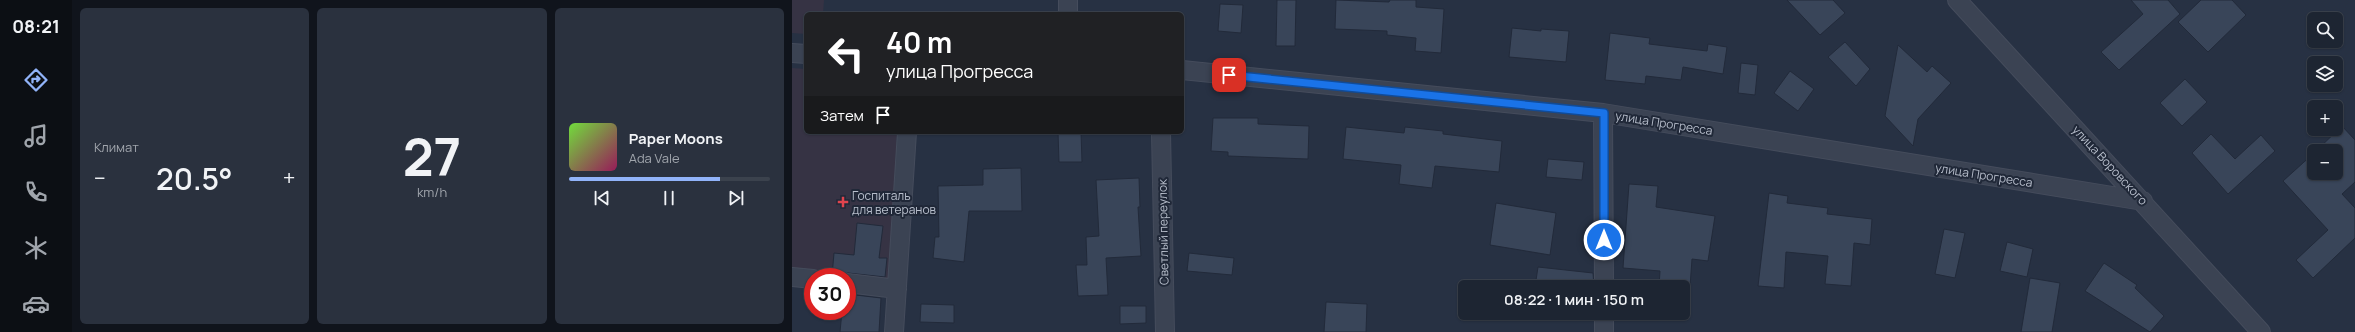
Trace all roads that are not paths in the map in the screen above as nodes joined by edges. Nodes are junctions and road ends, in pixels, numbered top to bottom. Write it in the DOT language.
graph roads {
  1 [pos="1068,0"];
  2 [pos="1957,0"];
  3 [pos="1068,12"];
  4 [pos="792,53"];
  5 [pos="804,54"];
  6 [pos="1184,70"];
  7 [pos="1604,113"];
  8 [pos="906,134"];
  9 [pos="1161,134"];
  10 [pos="2143,201"];
  11 [pos="792,277"];
  12 [pos="804,278"];
  13 [pos="1604,280"];
  14 [pos="856,284"];
  15 [pos="897,288"];
  16 [pos="1604,320"];
  17 [pos="894,332"];
  18 [pos="1165,332"];
  19 [pos="1604,332"];
  20 [pos="2261,332"];
  1 -- 3 [label="street"];
  2 -- 10 [label="street, улица Воровского"];
  4 -- 5 [label="street"];
  6 -- 7 [label="street, улица Прогресса"];
  7 -- 10 [label="street, улица Прогресса"];
  7 -- 13 [label="street"];
  8 -- 15 [label="street"];
  9 -- 18 [label="street, Светлый переулок"];
  10 -- 20 [label="street, улица Воровского"];
  11 -- 12 [label="street"];
  14 -- 15 [label="street"];
  15 -- 17 [label="street"];
  16 -- 19 [label="street"];
}
